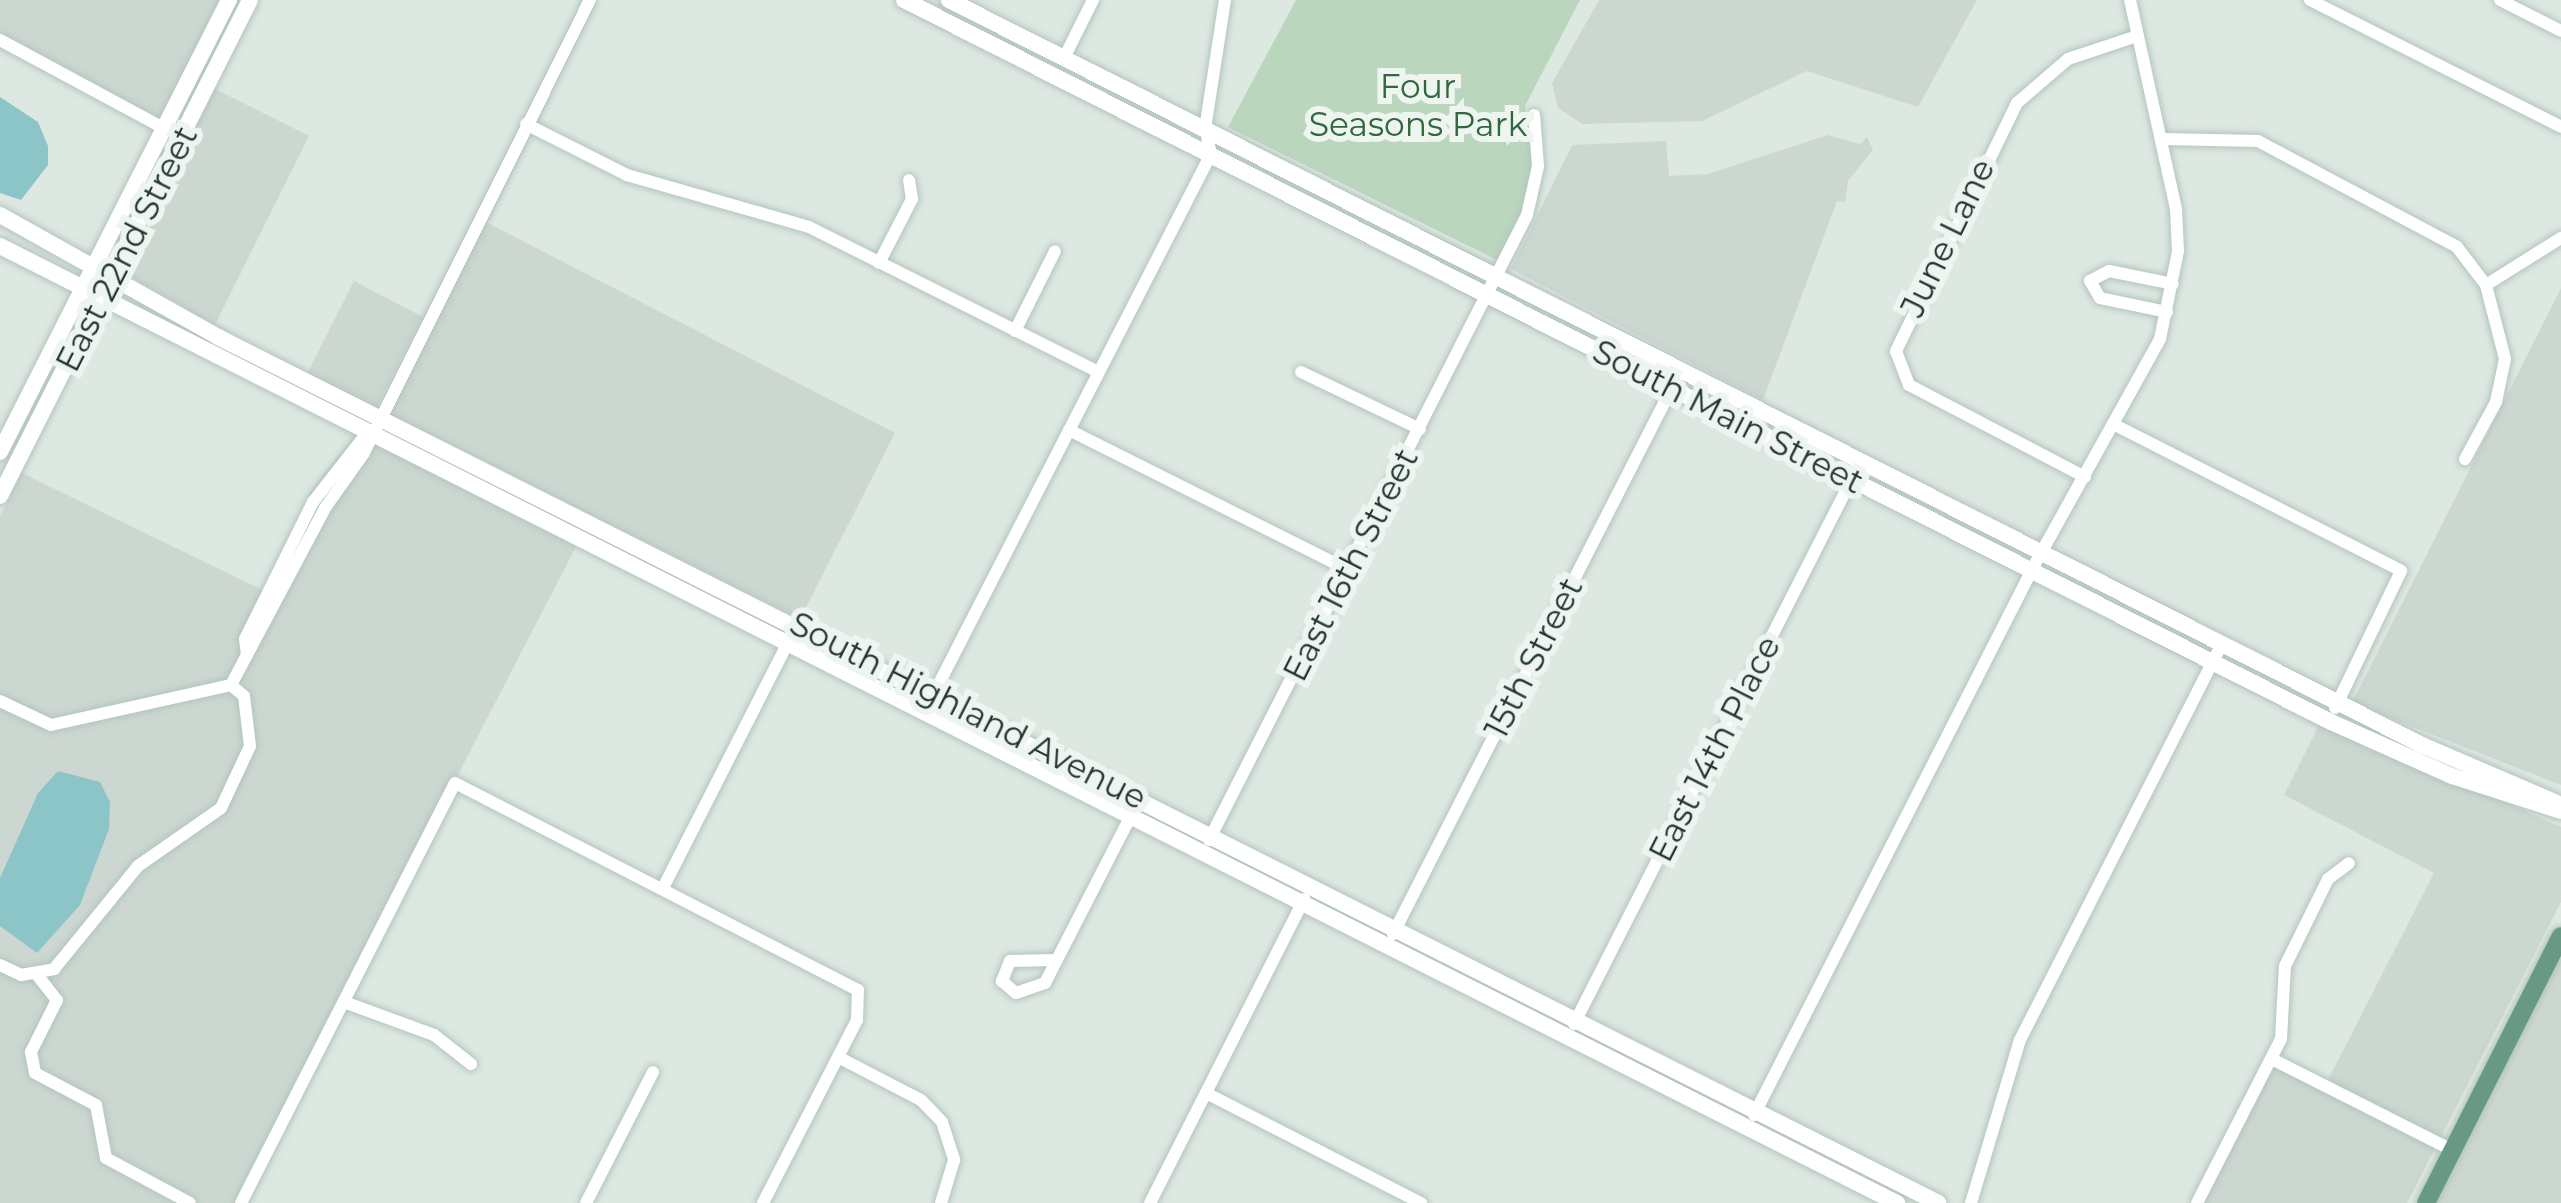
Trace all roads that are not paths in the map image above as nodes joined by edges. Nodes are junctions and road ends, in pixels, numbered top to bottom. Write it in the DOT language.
graph roads {
  1 [pos="229,0"];
  2 [pos="250,0"];
  3 [pos="590,0"];
  4 [pos="904,0"];
  5 [pos="950,0"];
  6 [pos="1093,0"];
  7 [pos="1225,0"];
  8 [pos="2130,0"];
  9 [pos="2310,0"];
  10 [pos="2500,0"];
  11 [pos="941,19"];
  12 [pos="2561,32"];
  13 [pos="2134,37"];
  14 [pos="0,40"];
  15 [pos="1064,58"];
  16 [pos="1534,115"];
  17 [pos="526,124"];
  18 [pos="2561,127"];
  19 [pos="165,129"];
  20 [pos="2163,139"];
  21 [pos="1208,142"];
  22 [pos="909,180"];
  23 [pos="0,215"];
  24 [pos="2561,238"];
  25 [pos="0,246"];
  26 [pos="1055,251"];
  27 [pos="879,263"];
  28 [pos="104,272"];
  29 [pos="1497,276"];
  30 [pos="2173,284"];
  31 [pos="2486,285"];
  32 [pos="1487,295"];
  33 [pos="92,296"];
  34 [pos="2167,312"];
  35 [pos="1015,331"];
  36 [pos="1099,372"];
  37 [pos="1301,372"];
  38 [pos="1676,378"];
  39 [pos="374,423"];
  40 [pos="2115,425"];
  41 [pos="1420,429"];
  42 [pos="1069,430"];
  43 [pos="0,452"];
  44 [pos="2465,459"];
  45 [pos="1861,461"];
  46 [pos="2085,477"];
  47 [pos="1852,480"];
  48 [pos="0,496"];
  49 [pos="2036,562"];
  50 [pos="1349,570"];
  51 [pos="797,625"];
  52 [pos="788,643"];
  53 [pos="2222,644"];
  54 [pos="2212,662"];
  55 [pos="232,685"];
  56 [pos="934,694"];
  57 [pos="0,701"];
  58 [pos="2337,702"];
  59 [pos="925,712"];
  60 [pos="2331,722"];
  61 [pos="1140,798"];
  62 [pos="2561,808"];
  63 [pos="1131,816"];
  64 [pos="1212,834"];
  65 [pos="1203,852"];
  66 [pos="2349,863"];
  67 [pos="1312,885"];
  68 [pos="664,886"];
  69 [pos="1302,903"];
  70 [pos="1396,928"];
  71 [pos="2561,936"];
  72 [pos="1387,946"];
  73 [pos="1057,960"];
  74 [pos="0,964"];
  75 [pos="38,976"];
  76 [pos="344,1002"];
  77 [pos="1578,1018"];
  78 [pos="1568,1036"];
  79 [pos="838,1058"];
  80 [pos="2272,1059"];
  81 [pos="472,1064"];
  82 [pos="653,1072"];
  83 [pos="1206,1093"];
  84 [pos="1753,1118"];
  85 [pos="2452,1150"];
  86 [pos="190,1203"];
  87 [pos="241,1203"];
  88 [pos="586,1203"];
  89 [pos="764,1203"];
  90 [pos="941,1203"];
  91 [pos="1150,1203"];
  92 [pos="1421,1203"];
  93 [pos="1897,1203"];
  94 [pos="1938,1203"];
  95 [pos="1971,1203"];
  96 [pos="2197,1203"];
  97 [pos="2426,1203"];
  1 -- 19 [label="street, East 22nd Street"];
  2 -- 28 [label="street, East 22nd Street"];
  3 -- 17 [label="street"];
  4 -- 11 [label="street, South Main Street"];
  5 -- 11 [label="street"];
  5 -- 15 [label="street, South Main Street"];
  6 -- 15 [label="street"];
  7 -- 21 [label="street"];
  8 -- 13 [label="street"];
  9 -- 18 [label="street"];
  10 -- 12 [label="street"];
  11 -- 21 [label="street, South Main Street"];
  13 -- 20 [label="street"];
  13 -- 46 [label="street, June Lane"];
  14 -- 19 [label="street"];
  15 -- 21 [label="street, South Main Street"];
  16 -- 29 [label="street, East 16th Street"];
  17 -- 27 [label="street"];
  17 -- 39 [label="street"];
  19 -- 28 [label="street, East 22nd Street"];
  20 -- 30 [label="street"];
  20 -- 31 [label="street"];
  21 -- 29 [label="street, South Main Street"];
  21 -- 32 [label="street, South Main Street"];
  21 -- 36 [label="street"];
  22 -- 27 [label="street"];
  23 -- 28 [label="street, South Highland Avenue"];
  24 -- 31 [label="street"];
  25 -- 33 [label="street, South Highland Avenue"];
  26 -- 35 [label="street"];
  27 -- 35 [label="street"];
  28 -- 33 [label="street, East 22nd Street"];
  28 -- 39 [label="street, South Highland Avenue"];
  29 -- 32 [label="street, East 16th Street"];
  29 -- 38 [label="street, South Main Street"];
  30 -- 34 [label="street"];
  30 -- 34 [label="street"];
  31 -- 44 [label="street"];
  32 -- 38 [label="street, South Main Street"];
  32 -- 41 [label="street, East 16th Street"];
  33 -- 39 [label="street, South Highland Avenue"];
  33 -- 43 [label="street, East 22nd Street"];
  33 -- 48 [label="street, East 22nd Street"];
  34 -- 40 [label="street"];
  35 -- 36 [label="street"];
  36 -- 42 [label="street"];
  37 -- 41 [label="street"];
  38 -- 45 [label="street, South Main Street"];
  38 -- 47 [label="street, South Main Street"];
  38 -- 70 [label="street, 15th Street"];
  39 -- 51 [label="street, South Highland Avenue"];
  39 -- 52 [label="street, South Highland Avenue"];
  39 -- 55 [label="street"];
  40 -- 46 [label="street"];
  40 -- 58 [label="street"];
  41 -- 50 [label="street, East 16th Street"];
  42 -- 50 [label="street"];
  42 -- 56 [label="street"];
  45 -- 47 [label="street, East 14th Place"];
  45 -- 49 [label="street, South Main Street"];
  46 -- 49 [label="street"];
  47 -- 49 [label="street, South Main Street"];
  47 -- 77 [label="street, East 14th Place"];
  49 -- 53 [label="street, South Main Street"];
  49 -- 54 [label="street, South Main Street"];
  49 -- 84 [label="street"];
  50 -- 64 [label="street, East 16th Street"];
  51 -- 52 [label="street"];
  51 -- 56 [label="street, South Highland Avenue"];
  52 -- 59 [label="street, South Highland Avenue"];
  52 -- 68 [label="street"];
  53 -- 54 [label="street"];
  53 -- 58 [label="street, South Main Street"];
  54 -- 60 [label="street, South Main Street"];
  54 -- 95 [label="street"];
  55 -- 57 [label="street"];
  55 -- 75 [label="street"];
  56 -- 59 [label="street"];
  56 -- 61 [label="street, South Highland Avenue"];
  58 -- 60 [label="street"];
  58 -- 62 [label="street, South Main Street"];
  59 -- 63 [label="street, South Highland Avenue"];
  60 -- 62 [label="street, South Main Street"];
  61 -- 63 [label="street"];
  61 -- 64 [label="street, South Highland Avenue"];
  63 -- 65 [label="street, South Highland Avenue"];
  63 -- 73 [label="street"];
  64 -- 65 [label="street, East 16th Street"];
  64 -- 67 [label="street, South Highland Avenue"];
  65 -- 69 [label="street, South Highland Avenue"];
  66 -- 80 [label="street"];
  67 -- 69 [label="street"];
  67 -- 70 [label="street, South Highland Avenue"];
  68 -- 76 [label="street"];
  68 -- 79 [label="street"];
  69 -- 72 [label="street, South Highland Avenue"];
  69 -- 83 [label="street"];
  70 -- 72 [label="street, 15th Street"];
  70 -- 77 [label="street, South Highland Avenue"];
  71 -- 85 [label="main road"];
  72 -- 78 [label="street, South Highland Avenue"];
  74 -- 75 [label="street"];
  75 -- 86 [label="street"];
  76 -- 81 [label="street"];
  76 -- 87 [label="street"];
  77 -- 78 [label="street, East 14th Place"];
  77 -- 84 [label="street, South Highland Avenue"];
  78 -- 84 [label="street, South Highland Avenue"];
  79 -- 89 [label="street"];
  79 -- 90 [label="street"];
  80 -- 85 [label="street"];
  80 -- 96 [label="street"];
  82 -- 88 [label="street"];
  83 -- 91 [label="street"];
  83 -- 92 [label="street"];
  84 -- 93 [label="street, South Highland Avenue"];
  84 -- 94 [label="street, South Highland Avenue"];
  85 -- 97 [label="main road"];
}
